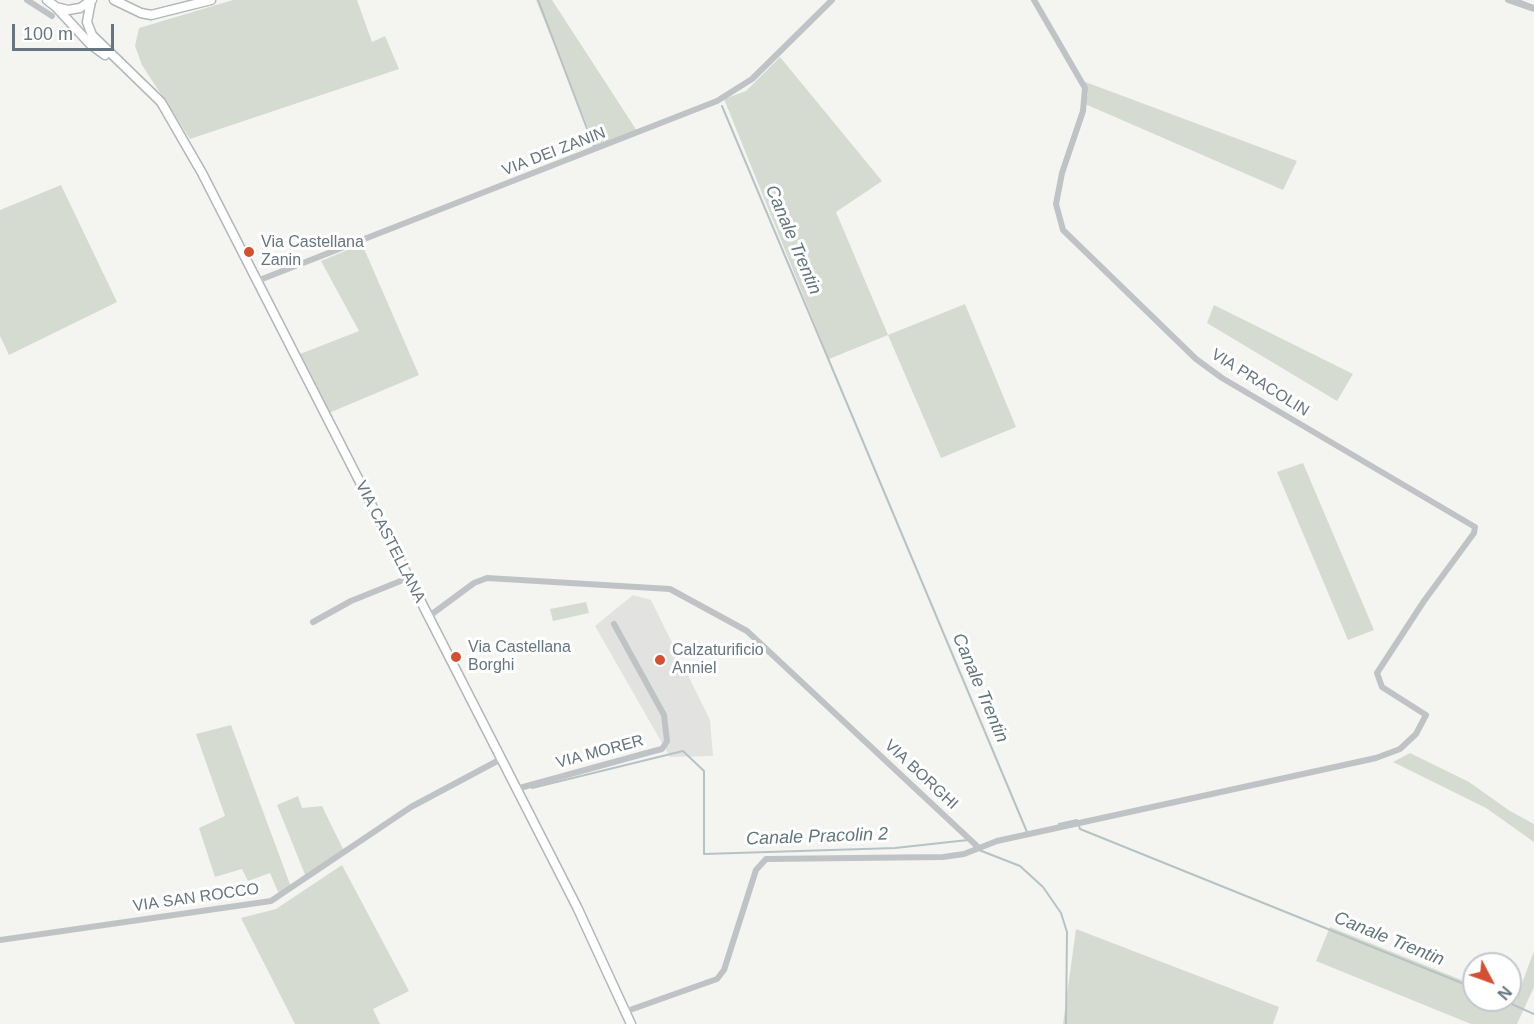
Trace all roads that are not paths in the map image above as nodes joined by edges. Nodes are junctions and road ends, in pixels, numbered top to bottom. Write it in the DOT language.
graph roads {
  1 [pos="27,0"];
  2 [pos="47,0"];
  3 [pos="92,0"];
  4 [pos="114,0"];
  5 [pos="211,0"];
  6 [pos="832,0"];
  7 [pos="1034,0"];
  8 [pos="1508,0"];
  9 [pos="126,3"];
  10 [pos="57,7"];
  11 [pos="1534,9"];
  12 [pos="52,16"];
  13 [pos="131,72"];
  14 [pos="257,281"];
  15 [pos="408,578"];
  16 [pos="428,617"];
  17 [pos="313,622"];
  18 [pos="614,624"];
  19 [pos="501,759"];
  20 [pos="516,789"];
  21 [pos="979,848"];
  22 [pos="0,940"];
  23 [pos="627,1011"];
  24 [pos="631,1024"];
  1 -- 12 [label="street"];
  2 -- 10 [label="main road, VIA CASTELLANA"];
  3 -- 10 [label="main road"];
  3 -- 13 [label="main road, VIA CASTELLANA"];
  4 -- 9 [label="main road"];
  5 -- 9 [label="main road"];
  6 -- 14 [label="street, VIA DEI ZANIN"];
  7 -- 21 [label="street, VIA PRACOLIN"];
  8 -- 11 [label="street"];
  10 -- 13 [label="main road, VIA CASTELLANA"];
  13 -- 14 [label="main road, VIA CASTELLANA"];
  14 -- 15 [label="main road, VIA CASTELLANA"];
  15 -- 16 [label="main road, VIA CASTELLANA"];
  15 -- 17 [label="street"];
  16 -- 19 [label="main road, VIA CASTELLANA"];
  16 -- 21 [label="street, VIA BORGHI"];
  18 -- 20 [label="street, VIA MORER"];
  19 -- 20 [label="main road, VIA CASTELLANA"];
  19 -- 22 [label="street, VIA SAN ROCCO"];
  20 -- 23 [label="main road, VIA CASTELLANA"];
  21 -- 23 [label="street"];
  23 -- 24 [label="main road, VIA CASTELLANA"];
}
